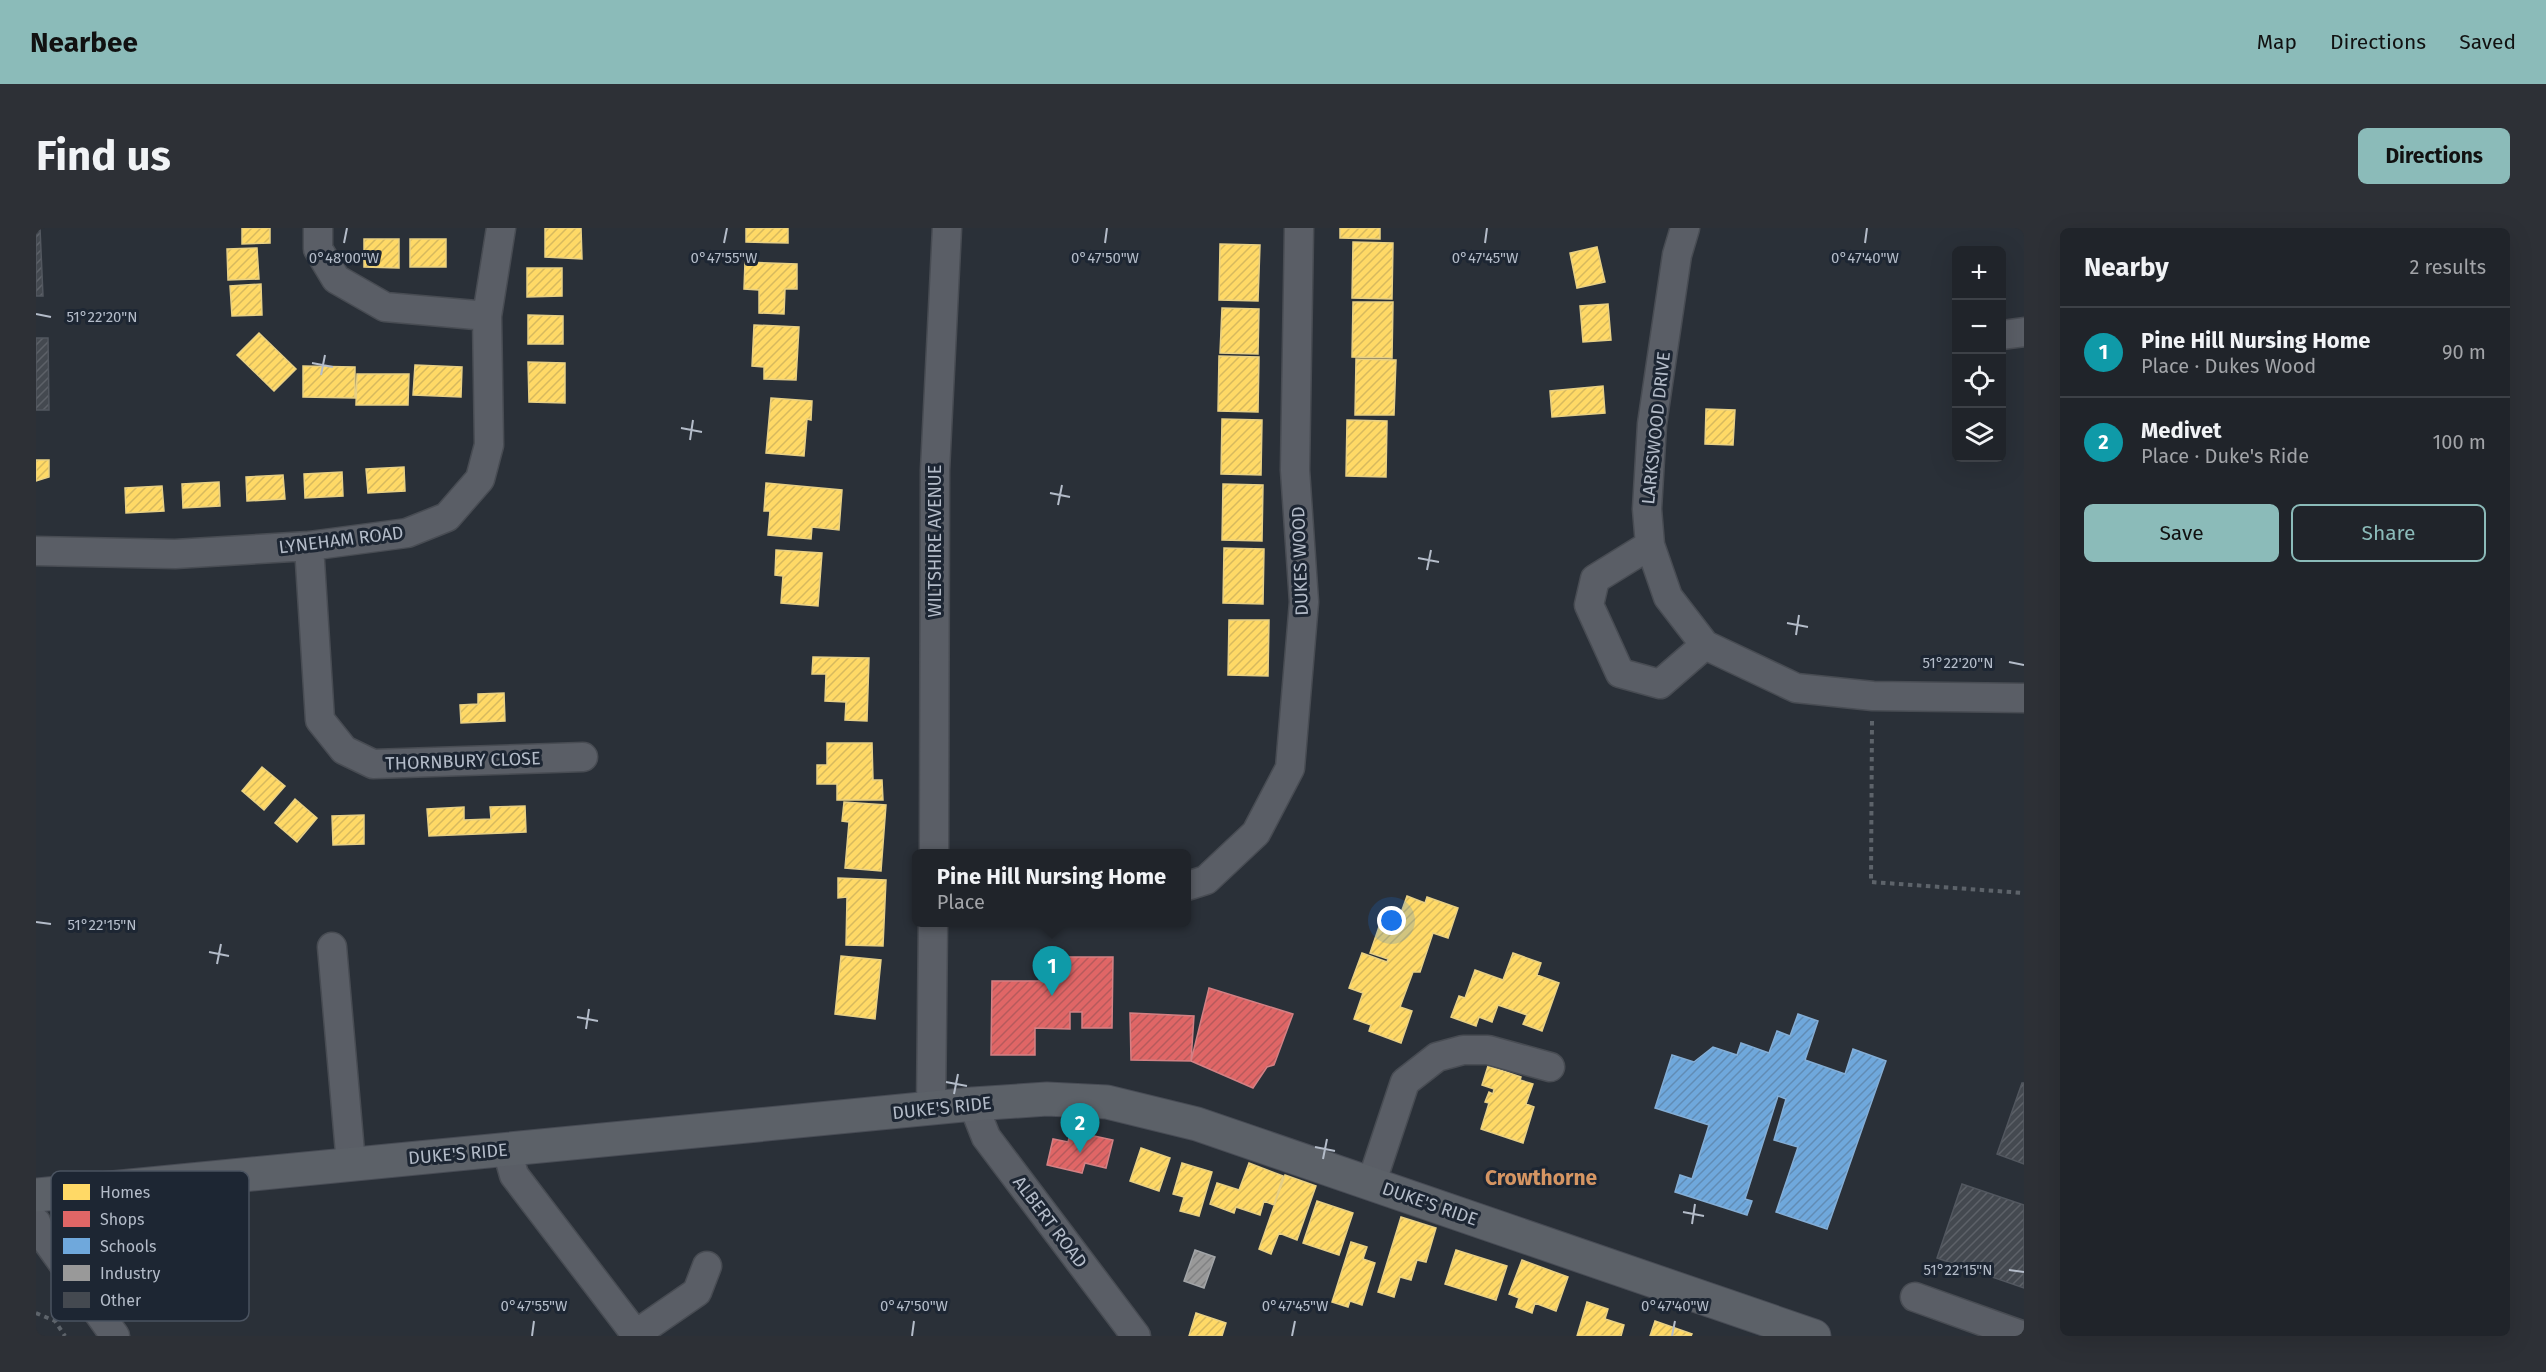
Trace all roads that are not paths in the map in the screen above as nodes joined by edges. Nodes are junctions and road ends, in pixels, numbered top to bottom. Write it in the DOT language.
graph roads {
  1 [pos="318,228"];
  2 [pos="501,228"];
  3 [pos="947,228"];
  4 [pos="1299,228"];
  5 [pos="1685,228"];
  6 [pos="487,316"];
  7 [pos="2024,332"];
  8 [pos="2006,334"];
  9 [pos="1650,545"];
  10 [pos="309,546"];
  11 [pos="36,551"];
  12 [pos="1705,645"];
  13 [pos="2024,698"];
  14 [pos="583,757"];
  15 [pos="934,849"];
  16 [pos="1191,885"];
  17 [pos="933,927"];
  18 [pos="332,946"];
  19 [pos="1550,1067"];
  20 [pos="973,1104"];
  21 [pos="931,1110"];
  22 [pos="507,1150"];
  23 [pos="351,1164"];
  24 [pos="249,1174"];
  25 [pos="1371,1184"];
  26 [pos="51,1194"];
  27 [pos="36,1195"];
  28 [pos="36,1222"];
  29 [pos="51,1247"];
  30 [pos="707,1266"];
  31 [pos="1915,1297"];
  32 [pos="105,1321"];
  33 [pos="1754,1326"];
  34 [pos="636,1335"];
  35 [pos="116,1336"];
  36 [pos="1136,1336"];
  37 [pos="1814,1336"];
  38 [pos="2024,1336"];
  1 -- 6 [label="street"];
  2 -- 6 [label="street, LYNEHAM ROAD"];
  3 -- 15 [label="street, WILTSHIRE AVENUE"];
  4 -- 16 [label="street, DUKES WOOD"];
  5 -- 9 [label="street, LARKSWOOD DRIVE"];
  6 -- 10 [label="street, LYNEHAM ROAD"];
  7 -- 8 [label="street"];
  9 -- 12 [label="street, LARKSWOOD DRIVE"];
  9 -- 12 [label="street"];
  10 -- 11 [label="street, LYNEHAM ROAD"];
  10 -- 14 [label="street, THORNBURY CLOSE"];
  12 -- 13 [label="street, LARKSWOOD DRIVE"];
  17 -- 21 [label="street"];
  18 -- 23 [label="street"];
  19 -- 25 [label="street"];
  20 -- 21 [label="main road, DUKE'S RIDE"];
  20 -- 25 [label="main road, DUKE'S RIDE"];
  20 -- 36 [label="street, ALBERT ROAD"];
  21 -- 22 [label="main road, DUKE'S RIDE"];
  22 -- 23 [label="main road, DUKE'S RIDE"];
  22 -- 34 [label="street"];
  23 -- 24 [label="main road, DUKE'S RIDE"];
  25 -- 33 [label="main road, DUKE'S RIDE"];
  26 -- 27 [label="main road, DUKE'S RIDE"];
  28 -- 29 [label="street"];
  30 -- 34 [label="street"];
  31 -- 38 [label="street"];
  32 -- 35 [label="street"];
  33 -- 37 [label="main road, DUKE'S RIDE"];
}
